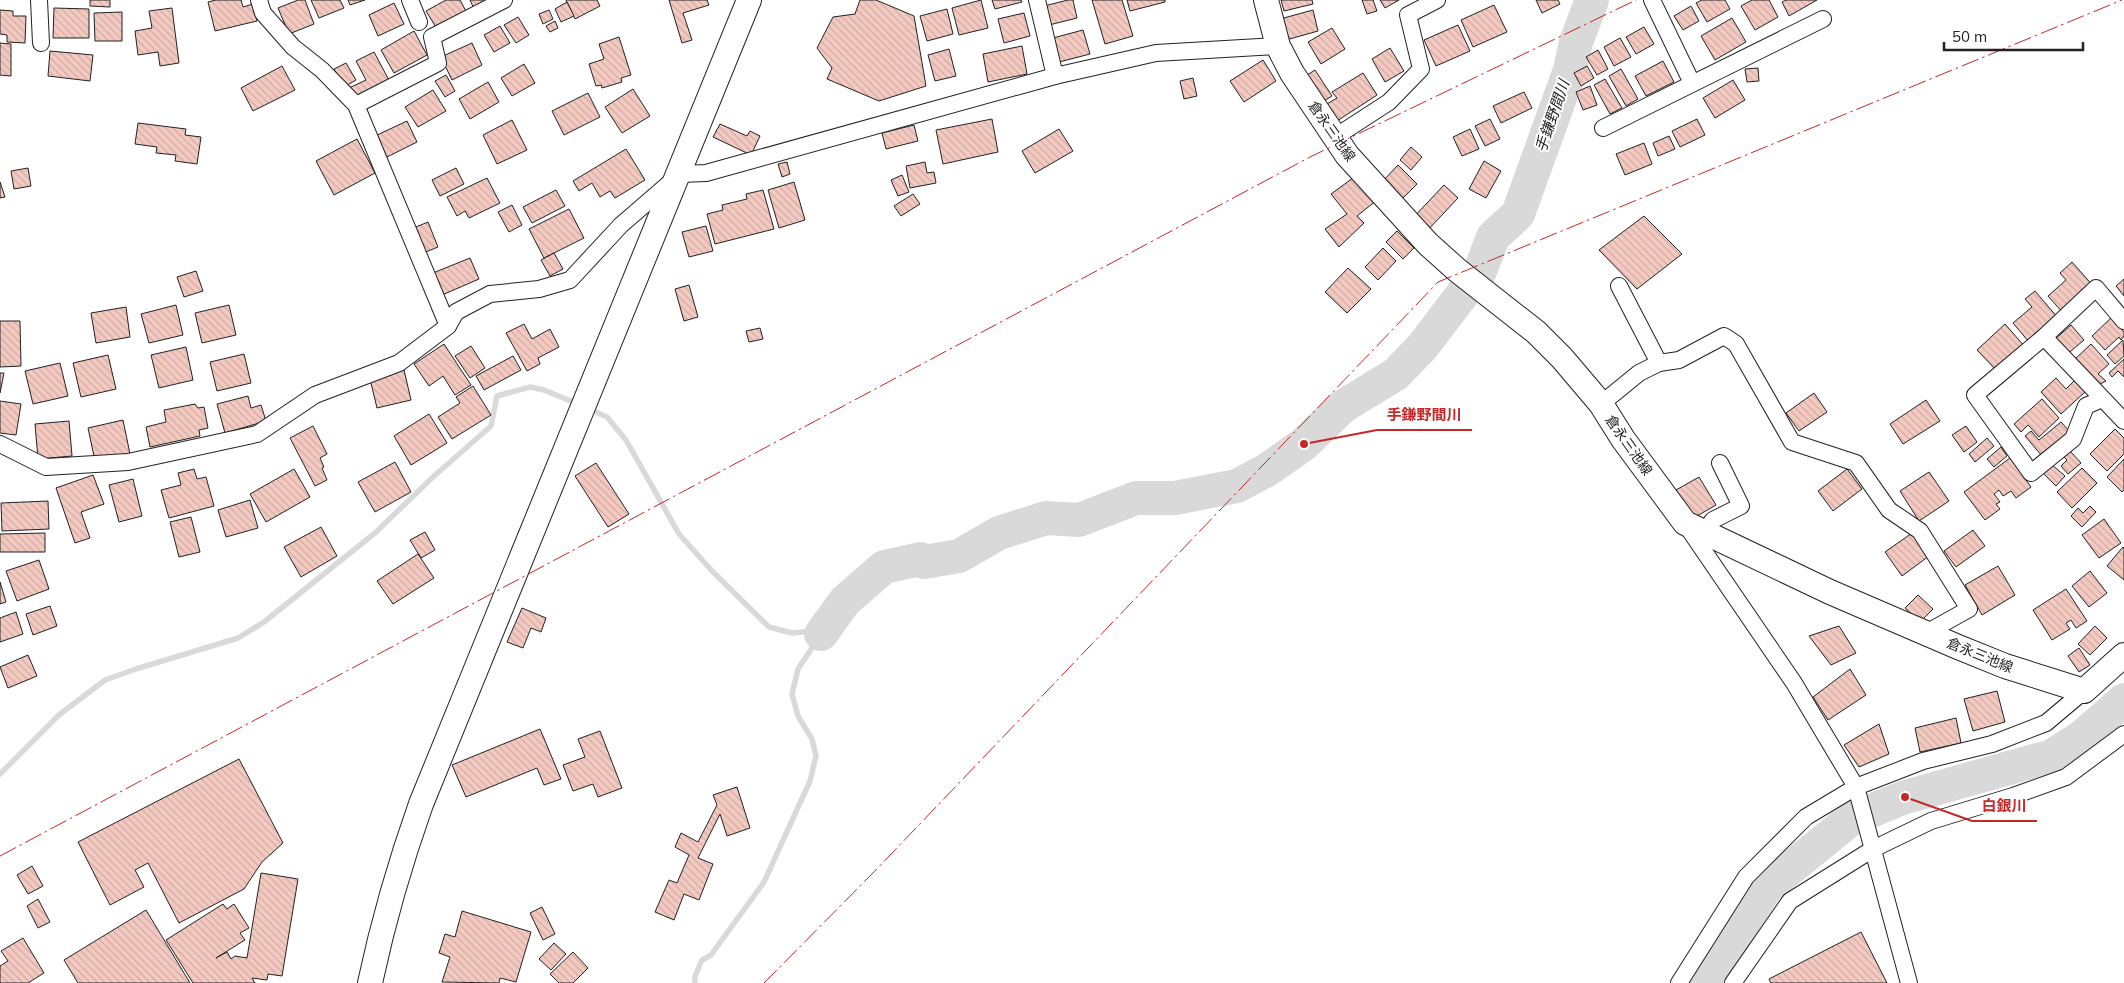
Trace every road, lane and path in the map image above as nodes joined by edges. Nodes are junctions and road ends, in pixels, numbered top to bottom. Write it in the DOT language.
graph roads {
  1 [pos="39,0"];
  2 [pos="259,0"];
  3 [pos="410,0"];
  4 [pos="504,0"];
  5 [pos="749,0"];
  6 [pos="1037,0"];
  7 [pos="1266,0"];
  8 [pos="1437,0"];
  9 [pos="1652,0"];
  10 [pos="1823,18"];
  11 [pos="419,22"];
  12 [pos="41,43"];
  13 [pos="1278,46"];
  14 [pos="1055,76"];
  15 [pos="1692,83"];
  16 [pos="356,105"];
  17 [pos="1603,128"];
  18 [pos="1335,137"];
  19 [pos="680,174"];
  20 [pos="1619,286"];
  21 [pos="2124,321"];
  22 [pos="448,326"];
  23 [pos="2044,337"];
  24 [pos="1659,363"];
  25 [pos="2102,399"];
  26 [pos="1601,404"];
  27 [pos="2124,421"];
  28 [pos="0,444"];
  29 [pos="1720,463"];
  30 [pos="1694,527"];
  31 [pos="1926,633"];
  32 [pos="2124,655"];
  33 [pos="2084,691"];
  34 [pos="2124,734"];
  35 [pos="1856,787"];
  36 [pos="1873,849"];
  37 [pos="370,983"];
  38 [pos="1679,983"];
  39 [pos="1733,983"];
  40 [pos="1909,983"];
  1 -- 12 [label="street"];
  2 -- 16 [label="street"];
  3 -- 11 [label="street"];
  4 -- 16 [label="street"];
  5 -- 19 [label="main road"];
  6 -- 14 [label="street"];
  7 -- 13 [label="main road, 倉永三池線"];
  8 -- 18 [label="street"];
  9 -- 15 [label="street"];
  10 -- 15 [label="street"];
  13 -- 14 [label="street"];
  13 -- 18 [label="main road, 倉永三池線"];
  14 -- 19 [label="street"];
  15 -- 17 [label="street"];
  16 -- 22 [label="street"];
  18 -- 26 [label="main road, 倉永三池線"];
  19 -- 22 [label="street"];
  19 -- 37 [label="main road"];
  20 -- 24 [label="street"];
  21 -- 23 [label="street"];
  22 -- 28 [label="street"];
  23 -- 25 [label="street"];
  23 -- 25 [label="street"];
  24 -- 26 [label="street"];
  24 -- 31 [label="street"];
  25 -- 27 [label="street"];
  26 -- 30 [label="main road, 倉永三池線"];
  29 -- 30 [label="street"];
  30 -- 31 [label="main road, 倉永三池線"];
  30 -- 35 [label="street"];
  31 -- 33 [label="main road, 倉永三池線"];
  32 -- 33 [label="main road"];
  33 -- 35 [label="street"];
  34 -- 36 [label="street"];
  35 -- 36 [label="street"];
  35 -- 38 [label="street"];
  36 -- 39 [label="street"];
  36 -- 40 [label="street"];
}
